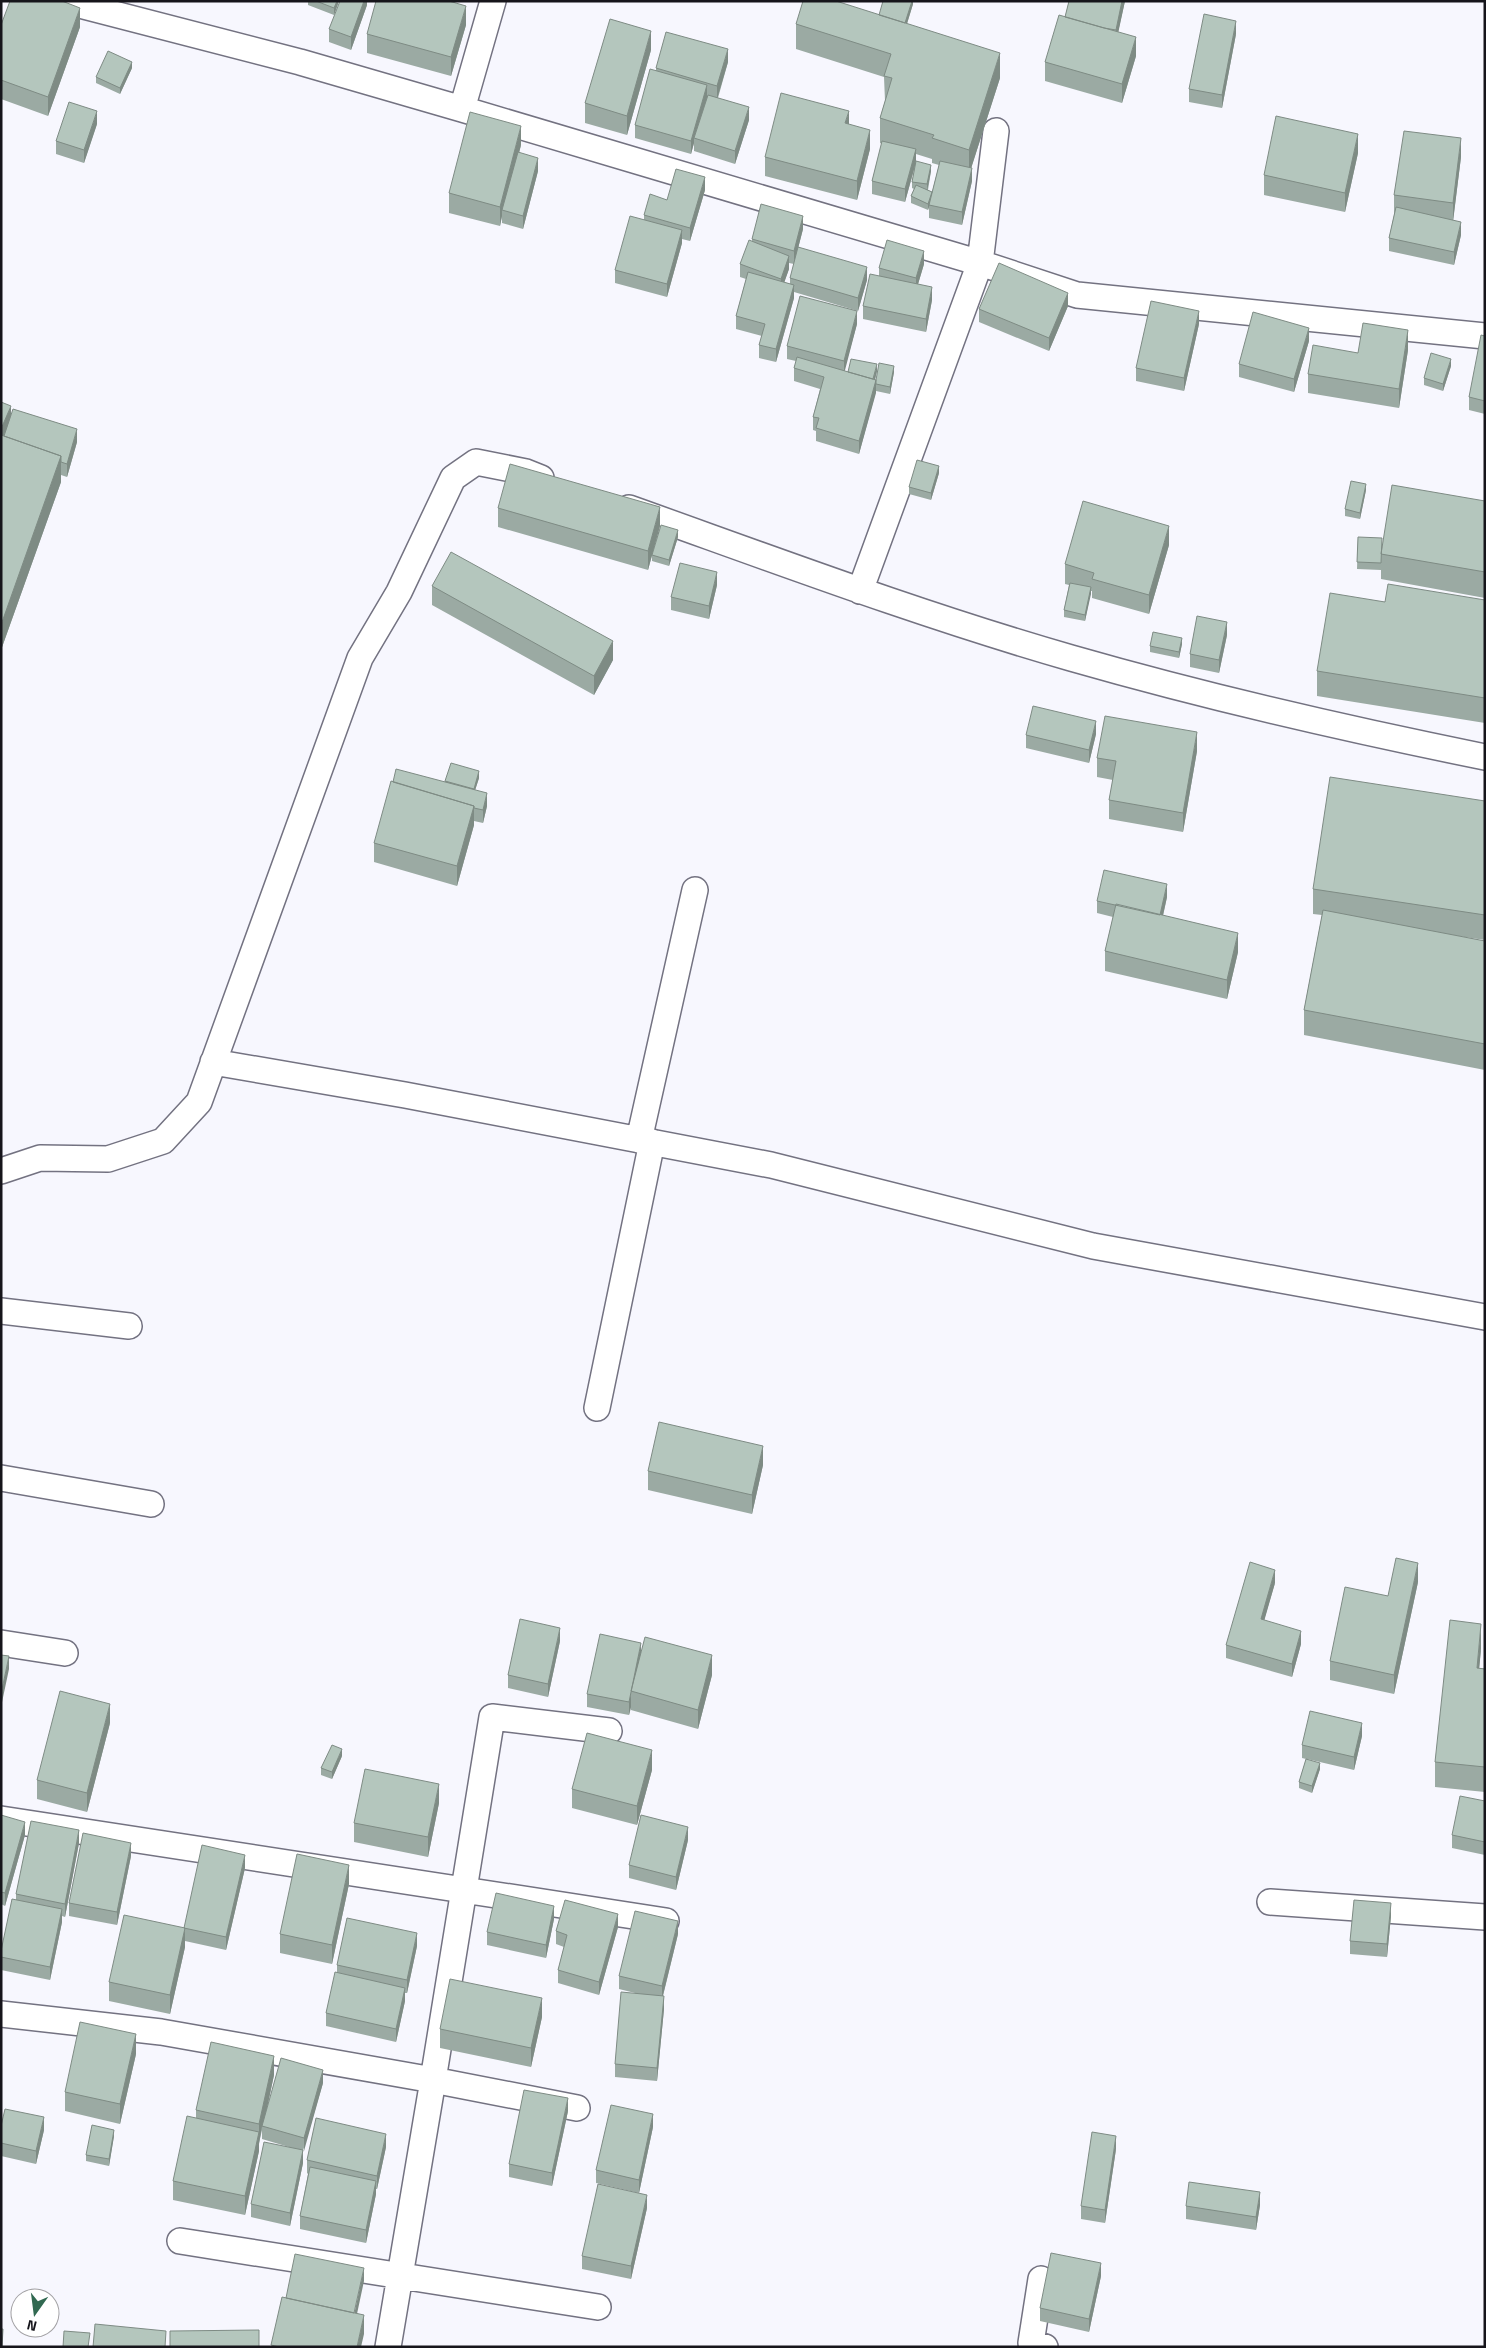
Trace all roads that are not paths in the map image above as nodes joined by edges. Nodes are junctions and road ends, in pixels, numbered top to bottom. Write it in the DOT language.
graph roads {
  1 [pos="64,1"];
  2 [pos="493,1"];
  3 [pos="462,109"];
  4 [pos="996,131"];
  5 [pos="980,263"];
  6 [pos="1485,336"];
  7 [pos="563,485"];
  8 [pos="609,502"];
  9 [pos="860,590"];
  10 [pos="1485,757"];
  11 [pos="695,890"];
  12 [pos="213,1062"];
  13 [pos="646,1141"];
  14 [pos="5,1168"];
  15 [pos="1,1311"];
  16 [pos="1485,1317"];
  17 [pos="129,1326"];
  18 [pos="598,1408"];
  19 [pos="1,1478"];
  20 [pos="151,1504"];
  21 [pos="1,1643"];
  22 [pos="65,1653"];
  23 [pos="609,1731"];
  24 [pos="1,1819"];
  25 [pos="464,1890"];
  26 [pos="1270,1902"];
  27 [pos="1485,1917"];
  28 [pos="669,1921"];
  29 [pos="1,2014"];
  30 [pos="434,2080"];
  31 [pos="577,2108"];
  32 [pos="180,2241"];
  33 [pos="400,2278"];
  34 [pos="1041,2279"];
  35 [pos="598,2307"];
  36 [pos="388,2347"];
  37 [pos="1045,2347"];
  1 -- 3 [label="street"];
  2 -- 3 [label="street"];
  3 -- 5 [label="street"];
  4 -- 5 [label="street"];
  5 -- 6 [label="street"];
  5 -- 9 [label="street"];
  7 -- 12 [label="street"];
  8 -- 9 [label="street"];
  9 -- 10 [label="street"];
  11 -- 13 [label="street"];
  12 -- 13 [label="street"];
  12 -- 14 [label="street"];
  13 -- 16 [label="street"];
  13 -- 18 [label="street"];
  15 -- 17 [label="street"];
  19 -- 20 [label="street"];
  21 -- 22 [label="street"];
  23 -- 25 [label="street"];
  24 -- 25 [label="street"];
  25 -- 28 [label="street"];
  25 -- 30 [label="street"];
  26 -- 27 [label="street"];
  29 -- 30 [label="street"];
  30 -- 31 [label="street"];
  30 -- 33 [label="street"];
  32 -- 33 [label="street"];
  33 -- 35 [label="street"];
  33 -- 36 [label="street"];
  34 -- 37 [label="street"];
}
